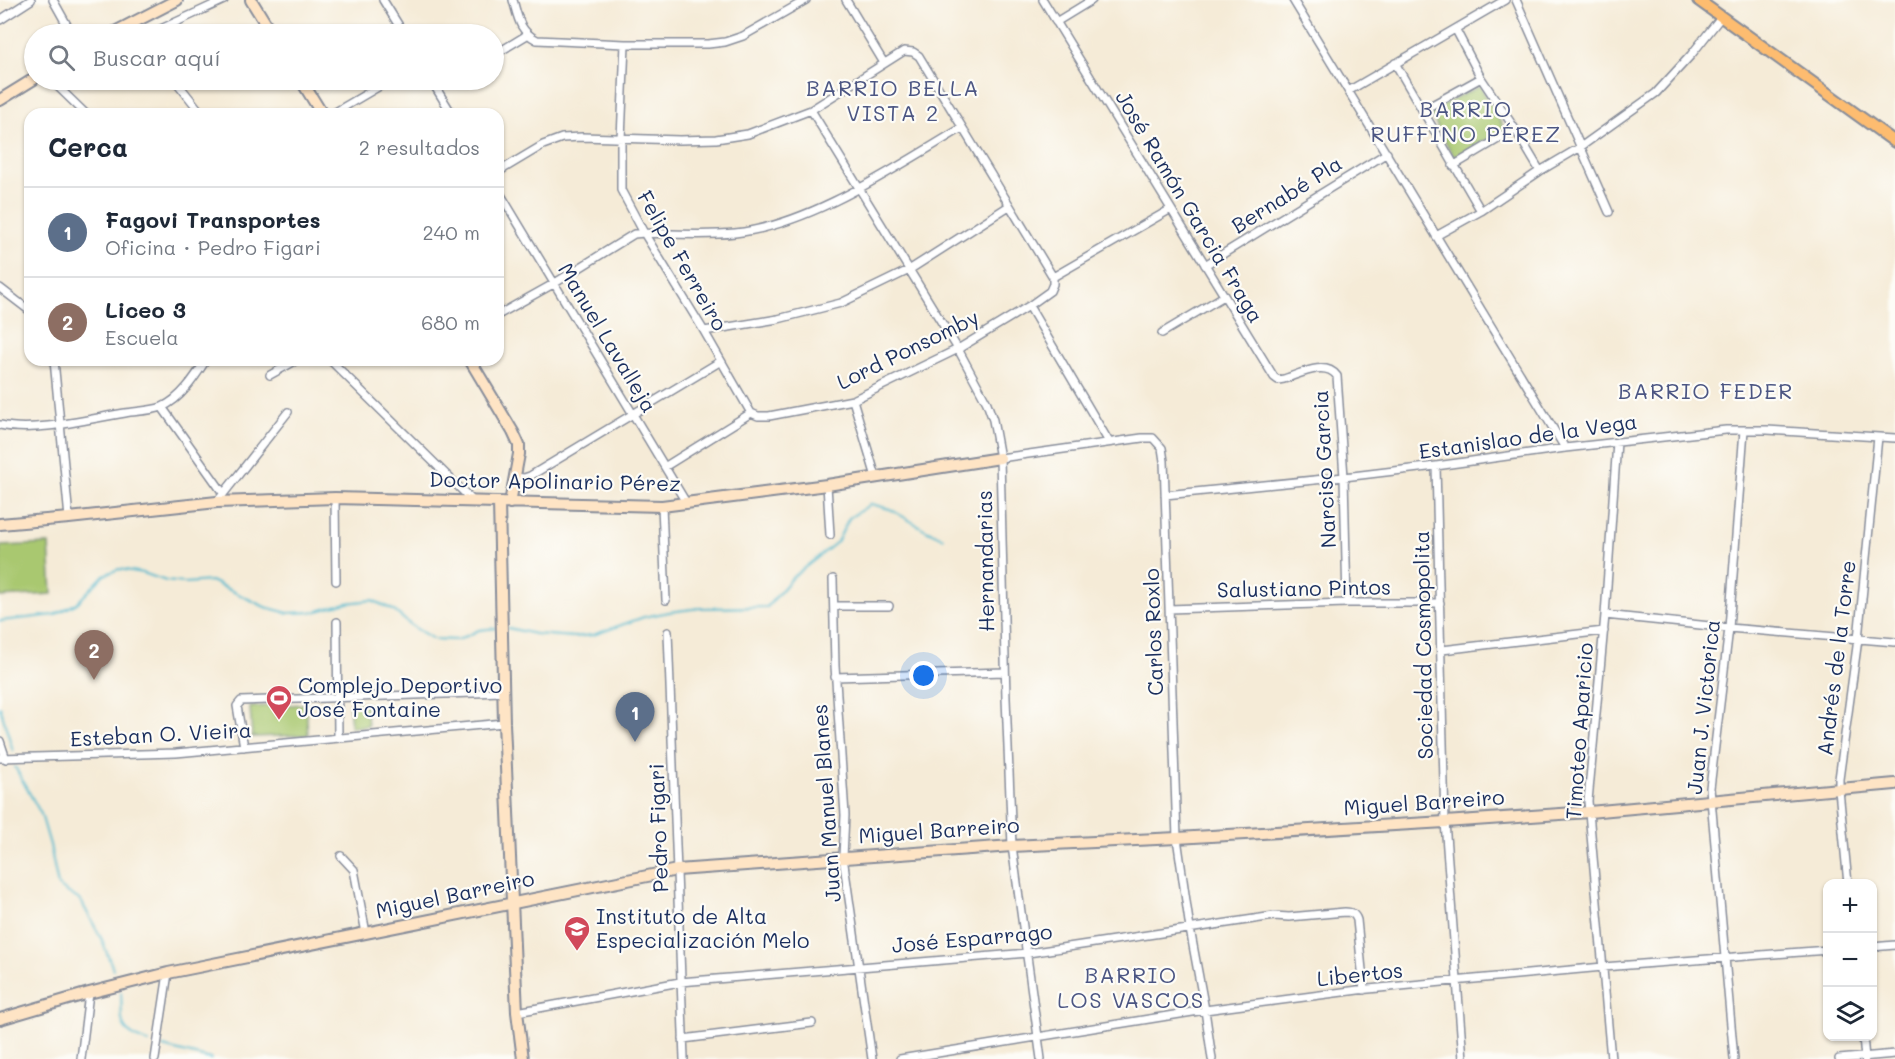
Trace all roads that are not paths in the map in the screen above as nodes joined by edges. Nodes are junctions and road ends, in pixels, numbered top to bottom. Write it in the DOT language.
graph roads {
  1 [pos="31,0"];
  2 [pos="53,0"];
  3 [pos="177,0"];
  4 [pos="224,0"];
  5 [pos="251,0"];
  6 [pos="383,0"];
  7 [pos="513,0"];
  8 [pos="785,0"];
  9 [pos="806,0"];
  10 [pos="846,0"];
  11 [pos="1043,0"];
  12 [pos="1092,0"];
  13 [pos="1293,0"];
  14 [pos="1505,0"];
  15 [pos="1516,0"];
  16 [pos="1698,0"];
  17 [pos="788,10"];
  18 [pos="1721,17"];
  19 [pos="0,20"];
  20 [pos="1056,22"];
  21 [pos="131,23"];
  22 [pos="66,24"];
  23 [pos="172,24"];
  24 [pos="266,24"];
  25 [pos="398,24"];
  26 [pos="1456,30"];
  27 [pos="527,35"];
  28 [pos="625,44"];
  29 [pos="504,49"];
  30 [pos="884,63"];
  31 [pos="1395,63"];
  32 [pos="1481,78"];
  33 [pos="24,86"];
  34 [pos="61,90"];
  35 [pos="183,90"];
  36 [pos="307,90"];
  37 [pos="373,90"];
  38 [pos="437,90"];
  39 [pos="1350,90"];
  40 [pos="0,100"];
  41 [pos="80,108"];
  42 [pos="197,108"];
  43 [pos="318,108"];
  44 [pos="342,108"];
  45 [pos="448,108"];
  46 [pos="811,110"];
  47 [pos="1423,110"];
  48 [pos="962,128"];
  49 [pos="1515,129"];
  50 [pos="621,139"];
  51 [pos="1895,142"];
  52 [pos="1579,148"];
  53 [pos="1387,153"];
  54 [pos="1453,165"];
  55 [pos="504,168"];
  56 [pos="1540,171"];
  57 [pos="858,188"];
  58 [pos="504,200"];
  59 [pos="1009,206"];
  60 [pos="1171,209"];
  61 [pos="1481,211"];
  62 [pos="1609,212"];
  63 [pos="644,233"];
  64 [pos="1436,236"];
  65 [pos="1205,265"];
  66 [pos="909,270"];
  67 [pos="1053,277"];
  68 [pos="555,284"];
  69 [pos="0,288"];
  70 [pos="1224,296"];
  71 [pos="1029,306"];
  72 [pos="24,307"];
  73 [pos="504,312"];
  74 [pos="704,331"];
  75 [pos="1162,333"];
  76 [pos="958,349"];
  77 [pos="721,361"];
  78 [pos="55,366"];
  79 [pos="202,366"];
  80 [pos="286,366"];
  81 [pos="336,366"];
  82 [pos="474,366"];
  83 [pos="1333,370"];
  84 [pos="270,375"];
  85 [pos="853,400"];
  86 [pos="162,407"];
  87 [pos="288,412"];
  88 [pos="751,413"];
  89 [pos="634,414"];
  90 [pos="61,424"];
  91 [pos="0,425"];
  92 [pos="1744,430"];
  93 [pos="1878,437"];
  94 [pos="1142,438"];
  95 [pos="1895,438"];
  96 [pos="1109,442"];
  97 [pos="1617,442"];
  98 [pos="1565,448"];
  99 [pos="1000,458"];
  100 [pos="666,466"];
  101 [pos="1436,466"];
  102 [pos="515,477"];
  103 [pos="876,477"];
  104 [pos="1344,477"];
  105 [pos="827,485"];
  106 [pos="1166,495"];
  107 [pos="220,497"];
  108 [pos="335,498"];
  109 [pos="474,502"];
  110 [pos="505,503"];
  111 [pos="687,504"];
  112 [pos="662,506"];
  113 [pos="69,519"];
  114 [pos="0,524"];
  115 [pos="830,535"];
  116 [pos="833,579"];
  117 [pos="336,580"];
  118 [pos="666,600"];
  119 [pos="1347,603"];
  120 [pos="1440,603"];
  121 [pos="834,606"];
  122 [pos="889,606"];
  123 [pos="1169,609"];
  124 [pos="1605,615"];
  125 [pos="337,622"];
  126 [pos="1730,628"];
  127 [pos="1604,631"];
  128 [pos="668,632"];
  129 [pos="1858,639"];
  130 [pos="1895,642"];
  131 [pos="1442,650"];
  132 [pos="1005,672"];
  133 [pos="835,677"];
  134 [pos="503,692"];
  135 [pos="338,697"];
  136 [pos="504,723"];
  137 [pos="338,738"];
  138 [pos="0,741"];
  139 [pos="244,747"];
  140 [pos="3,758"];
  141 [pos="1895,784"];
  142 [pos="1839,790"];
  143 [pos="1710,801"];
  144 [pos="1589,812"];
  145 [pos="1445,822"];
  146 [pos="1177,838"];
  147 [pos="1012,846"];
  148 [pos="341,856"];
  149 [pos="843,857"];
  150 [pos="677,870"];
  151 [pos="1848,879"];
  152 [pos="512,903"];
  153 [pos="1190,928"];
  154 [pos="366,933"];
  155 [pos="1895,945"];
  156 [pos="1877,947"];
  157 [pos="1823,950"];
  158 [pos="1028,953"];
  159 [pos="1724,957"];
  160 [pos="858,966"];
  161 [pos="1603,967"];
  162 [pos="168,973"];
  163 [pos="680,982"];
  164 [pos="1457,982"];
  165 [pos="1364,990"];
  166 [pos="89,993"];
  167 [pos="1205,1010"];
  168 [pos="517,1012"];
  169 [pos="0,1019"];
  170 [pos="812,1023"];
  171 [pos="1038,1036"];
  172 [pos="683,1039"];
  173 [pos="1863,1041"];
  174 [pos="1895,1054"];
  175 [pos="1865,1058"];
  176 [pos="81,1059"];
  177 [pos="155,1059"];
  178 [pos="523,1059"];
  179 [pos="684,1059"];
  180 [pos="872,1059"];
  181 [pos="900,1059"];
  182 [pos="1041,1059"];
  183 [pos="1212,1059"];
  184 [pos="1463,1059"];
  185 [pos="1611,1059"];
  186 [pos="1734,1059"];
  187 [pos="1839,1059"];
  1 -- 19 [label="street"];
  2 -- 22 [label="street"];
  3 -- 21 [label="street"];
  4 -- 23 [label="street"];
  5 -- 24 [label="street"];
  6 -- 25 [label="street"];
  7 -- 27 [label="street"];
  8 -- 17 [label="street"];
  9 -- 17 [label="street"];
  10 -- 30 [label="street"];
  11 -- 20 [label="street, José Ramón Garcia Fraga"];
  12 -- 20 [label="street"];
  13 -- 39 [label="street"];
  14 -- 26 [label="street"];
  15 -- 52 [label="street"];
  16 -- 18 [label="main road"];
  17 -- 28 [label="street"];
  18 -- 51 [label="main road"];
  18 -- 52 [label="street"];
  20 -- 60 [label="street, José Ramón Garcia Fraga"];
  26 -- 31 [label="street"];
  26 -- 32 [label="street"];
  27 -- 28 [label="street"];
  27 -- 29 [label="street"];
  28 -- 50 [label="street, Felipe Ferreiro"];
  30 -- 46 [label="street"];
  30 -- 48 [label="street"];
  31 -- 39 [label="street"];
  31 -- 47 [label="street"];
  32 -- 47 [label="street"];
  32 -- 49 [label="street"];
  33 -- 40 [label="street"];
  34 -- 41 [label="street"];
  35 -- 42 [label="street"];
  36 -- 43 [label="street"];
  37 -- 44 [label="street"];
  38 -- 45 [label="street"];
  39 -- 53 [label="street"];
  46 -- 50 [label="street"];
  46 -- 57 [label="street, Hernandarias"];
  47 -- 54 [label="street"];
  48 -- 57 [label="street"];
  48 -- 59 [label="street"];
  49 -- 54 [label="street"];
  49 -- 56 [label="street"];
  50 -- 55 [label="street"];
  50 -- 63 [label="street, Felipe Ferreiro"];
  52 -- 56 [label="street"];
  52 -- 62 [label="street"];
  53 -- 64 [label="street"];
  53 -- 65 [label="street, Bernabé Pla"];
  54 -- 61 [label="street"];
  56 -- 61 [label="street"];
  57 -- 63 [label="street"];
  57 -- 66 [label="street, Hernandarias"];
  58 -- 68 [label="street, Manuel Lavalleja"];
  59 -- 66 [label="street"];
  59 -- 67 [label="street"];
  60 -- 65 [label="street, José Ramón Garcia Fraga"];
  60 -- 67 [label="street"];
  61 -- 64 [label="street"];
  63 -- 68 [label="street"];
  63 -- 74 [label="street, Felipe Ferreiro"];
  64 -- 98 [label="street"];
  65 -- 70 [label="street, José Ramón Garcia Fraga"];
  66 -- 74 [label="street"];
  66 -- 76 [label="street, Hernandarias"];
  67 -- 71 [label="street, Lord Ponsomby"];
  68 -- 73 [label="street"];
  68 -- 89 [label="street, Manuel Lavalleja"];
  69 -- 72 [label="street"];
  70 -- 75 [label="street"];
  70 -- 83 [label="street, José Ramón Garcia Fraga"];
  71 -- 76 [label="street, Lord Ponsomby"];
  71 -- 96 [label="street"];
  74 -- 77 [label="street, Felipe Ferreiro"];
  76 -- 85 [label="street, Lord Ponsomby"];
  76 -- 99 [label="street, Hernandarias"];
  77 -- 88 [label="street, Felipe Ferreiro"];
  77 -- 89 [label="street"];
  78 -- 90 [label="street"];
  79 -- 86 [label="street"];
  80 -- 84 [label="street"];
  81 -- 109 [label="street"];
  82 -- 102 [label="street"];
  83 -- 104 [label="street, Narciso Garcia"];
  85 -- 88 [label="street, Lord Ponsomby"];
  85 -- 103 [label="street"];
  86 -- 90 [label="street"];
  86 -- 107 [label="street"];
  87 -- 107 [label="street"];
  88 -- 100 [label="street"];
  89 -- 100 [label="street, Manuel Lavalleja"];
  89 -- 102 [label="street"];
  90 -- 91 [label="street"];
  90 -- 113 [label="street"];
  92 -- 93 [label="street, Estanislao de la Vega"];
  92 -- 97 [label="street, Estanislao de la Vega"];
  92 -- 126 [label="street, Juan J. Victorica"];
  93 -- 95 [label="street, Estanislao de la Vega"];
  93 -- 129 [label="street, Andrés de la Torre"];
  94 -- 96 [label="street, Doctor Apolinario Pérez"];
  94 -- 106 [label="street, Carlos Roxlo"];
  96 -- 99 [label="street, Doctor Apolinario Pérez"];
  97 -- 98 [label="street, Estanislao de la Vega"];
  97 -- 124 [label="street, Timoteo Aparicio"];
  98 -- 101 [label="street, Estanislao de la Vega"];
  99 -- 103 [label="street, Doctor Apolinario Pérez"];
  99 -- 132 [label="street, Hernandarias"];
  100 -- 111 [label="street, Manuel Lavalleja"];
  101 -- 104 [label="street, Estanislao de la Vega"];
  101 -- 120 [label="street, Sociedad Cosmopolita"];
  102 -- 110 [label="street"];
  103 -- 105 [label="street, Doctor Apolinario Pérez"];
  104 -- 106 [label="street, Estanislao de la Vega"];
  104 -- 119 [label="street, Narciso Garcia"];
  105 -- 111 [label="street, Doctor Apolinario Pérez"];
  105 -- 115 [label="street"];
  106 -- 123 [label="street, Carlos Roxlo"];
  107 -- 108 [label="street, Doctor Apolinario Pérez"];
  107 -- 113 [label="street, Doctor Apolinario Pérez"];
  108 -- 109 [label="street, Doctor Apolinario Pérez"];
  108 -- 117 [label="street"];
  109 -- 110 [label="street, Doctor Apolinario Pérez"];
  110 -- 112 [label="street, Doctor Apolinario Pérez"];
  110 -- 134 [label="street"];
  111 -- 112 [label="street, Doctor Apolinario Pérez"];
  112 -- 118 [label="street"];
  113 -- 114 [label="street, Doctor Apolinario Pérez"];
  116 -- 121 [label="street, Juan Manuel Blanes"];
  119 -- 120 [label="street, Salustiano Pintos"];
  119 -- 123 [label="street, Salustiano Pintos"];
  120 -- 131 [label="street, Sociedad Cosmopolita"];
  121 -- 122 [label="street"];
  121 -- 133 [label="street, Juan Manuel Blanes"];
  123 -- 146 [label="street, Carlos Roxlo"];
  124 -- 126 [label="street"];
  124 -- 127 [label="street, Timoteo Aparicio"];
  125 -- 135 [label="street"];
  126 -- 129 [label="street"];
  126 -- 143 [label="street, Juan J. Victorica"];
  127 -- 131 [label="street"];
  127 -- 144 [label="street, Timoteo Aparicio"];
  128 -- 150 [label="street, Pedro Figari"];
  129 -- 130 [label="street"];
  129 -- 142 [label="street, Andrés de la Torre"];
  131 -- 145 [label="street, Sociedad Cosmopolita"];
  132 -- 133 [label="street"];
  132 -- 147 [label="street, Hernandarias"];
  133 -- 149 [label="street, Juan Manuel Blanes"];
  134 -- 135 [label="street"];
  134 -- 136 [label="street"];
  135 -- 137 [label="street"];
  135 -- 139 [label="street"];
  136 -- 137 [label="street, Esteban O. Vieira"];
  136 -- 152 [label="street"];
  137 -- 139 [label="street, Esteban O. Vieira"];
  138 -- 140 [label="street"];
  139 -- 140 [label="street, Esteban O. Vieira"];
  141 -- 142 [label="street, Miguel Barreiro"];
  142 -- 143 [label="street, Miguel Barreiro"];
  142 -- 151 [label="street, Andrés de la Torre"];
  143 -- 144 [label="street, Miguel Barreiro"];
  143 -- 159 [label="street, Juan J. Victorica"];
  144 -- 145 [label="street, Miguel Barreiro"];
  144 -- 161 [label="street, Timoteo Aparicio"];
  145 -- 146 [label="street, Miguel Barreiro"];
  145 -- 164 [label="street, Sociedad Cosmopolita"];
  146 -- 147 [label="street, Miguel Barreiro"];
  146 -- 153 [label="street, Carlos Roxlo"];
  147 -- 149 [label="street, Miguel Barreiro"];
  147 -- 158 [label="street, Hernandarias"];
  148 -- 154 [label="street"];
  149 -- 150 [label="street, Miguel Barreiro"];
  149 -- 160 [label="street, Juan Manuel Blanes"];
  150 -- 152 [label="street, Miguel Barreiro"];
  150 -- 163 [label="street, Pedro Figari"];
  152 -- 154 [label="street, Miguel Barreiro"];
  152 -- 168 [label="street"];
  153 -- 158 [label="street, José Esparrago"];
  153 -- 165 [label="street, José Esparrago"];
  153 -- 167 [label="street, Carlos Roxlo"];
  154 -- 162 [label="street, Miguel Barreiro"];
  155 -- 156 [label="street"];
  157 -- 159 [label="street, Libertos"];
  158 -- 160 [label="street, José Esparrago"];
  158 -- 171 [label="street, Hernandarias"];
  159 -- 161 [label="street, Libertos"];
  159 -- 186 [label="street, Juan J. Victorica"];
  160 -- 163 [label="street, José Esparrago"];
  160 -- 180 [label="street, Juan Manuel Blanes"];
  161 -- 164 [label="street, Libertos"];
  161 -- 185 [label="street, Timoteo Aparicio"];
  162 -- 166 [label="street, Miguel Barreiro"];
  162 -- 177 [label="street"];
  163 -- 168 [label="street, José Esparrago"];
  163 -- 172 [label="street, Pedro Figari"];
  164 -- 165 [label="street, Libertos"];
  164 -- 184 [label="street, Sociedad Cosmopolita"];
  165 -- 167 [label="street, Libertos"];
  166 -- 169 [label="street, Miguel Barreiro"];
  166 -- 176 [label="street"];
  167 -- 171 [label="street, Libertos"];
  167 -- 183 [label="street, Carlos Roxlo"];
  168 -- 178 [label="street"];
  170 -- 172 [label="street"];
  171 -- 181 [label="street, Libertos"];
  171 -- 182 [label="street, Hernandarias"];
  172 -- 179 [label="street, Pedro Figari"];
  173 -- 175 [label="street"];
  174 -- 175 [label="street"];
  175 -- 187 [label="street"];
}
